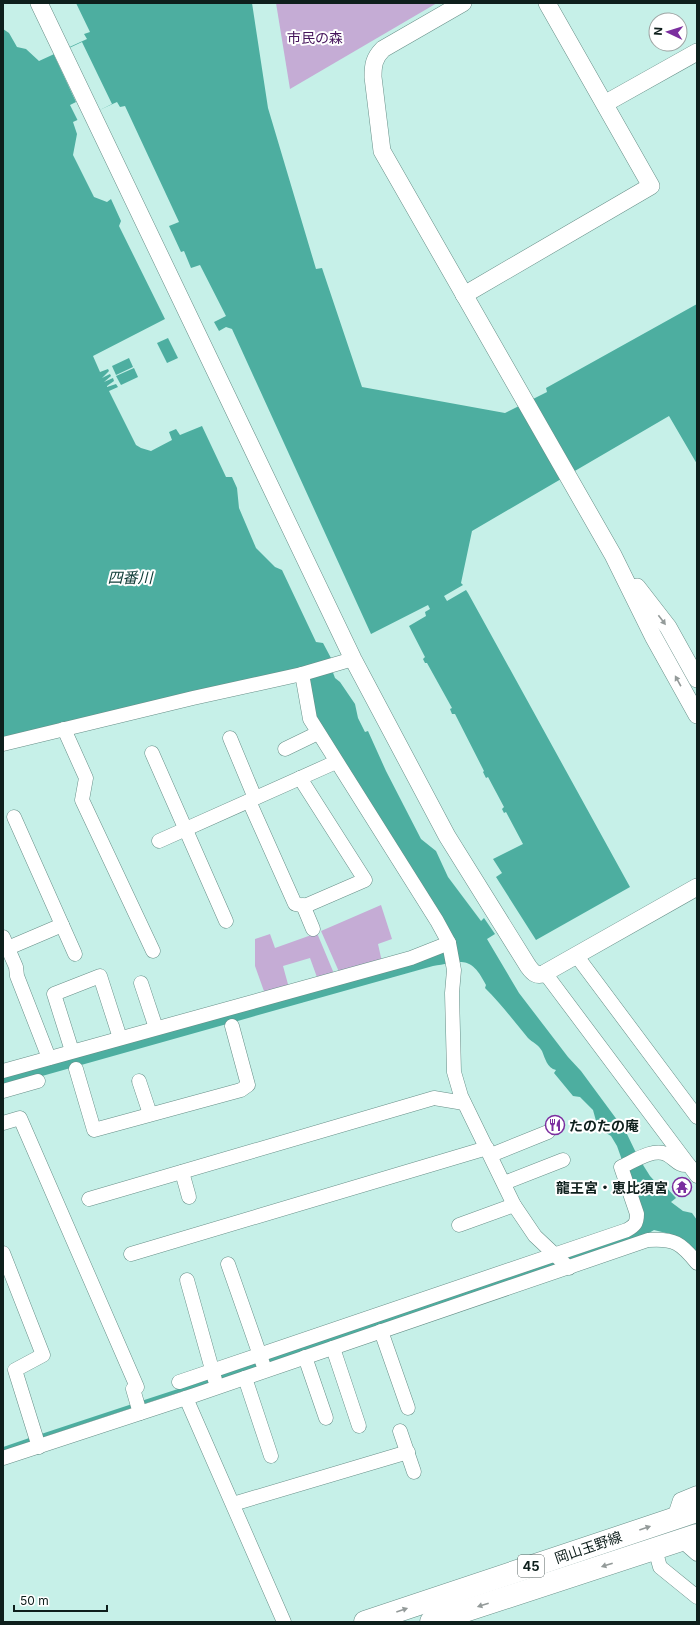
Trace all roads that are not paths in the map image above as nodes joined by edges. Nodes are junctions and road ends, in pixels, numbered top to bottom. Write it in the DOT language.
graph roads {
  1 [pos="39,3"];
  2 [pos="463,3"];
  3 [pos="547,3"];
  4 [pos="697,52"];
  5 [pos="606,103"];
  6 [pos="464,295"];
  7 [pos="613,555"];
  8 [pos="353,659"];
  9 [pos="304,673"];
  10 [pos="697,679"];
  11 [pos="697,715"];
  12 [pos="64,729"];
  13 [pos="318,733"];
  14 [pos="230,738"];
  15 [pos="3,744"];
  16 [pos="285,749"];
  17 [pos="152,753"];
  18 [pos="336,762"];
  19 [pos="300,778"];
  20 [pos="252,799"];
  21 [pos="14,817"];
  22 [pos="185,829"];
  23 [pos="159,841"];
  24 [pos="697,887"];
  25 [pos="303,906"];
  26 [pos="226,921"];
  27 [pos="62,925"];
  28 [pos="313,929"];
  29 [pos="5,942"];
  30 [pos="449,945"];
  31 [pos="153,951"];
  32 [pos="74,954"];
  33 [pos="576,955"];
  34 [pos="545,973"];
  35 [pos="141,983"];
  36 [pos="232,1026"];
  37 [pos="156,1028"];
  38 [pos="120,1038"];
  39 [pos="72,1051"];
  40 [pos="49,1058"];
  41 [pos="76,1069"];
  42 [pos="3,1071"];
  43 [pos="38,1081"];
  44 [pos="139,1081"];
  45 [pos="3,1091"];
  46 [pos="464,1103"];
  47 [pos="150,1114"];
  48 [pos="697,1117"];
  49 [pos="3,1123"];
  50 [pos="548,1132"];
  51 [pos="489,1151"];
  52 [pos="563,1160"];
  53 [pos="693,1171"];
  54 [pos="182,1172"];
  55 [pos="504,1183"];
  56 [pos="189,1197"];
  57 [pos="89,1199"];
  58 [pos="514,1205"];
  59 [pos="459,1225"];
  60 [pos="3,1253"];
  61 [pos="131,1254"];
  62 [pos="562,1261"];
  63 [pos="697,1263"];
  64 [pos="228,1264"];
  65 [pos="187,1280"];
  66 [pos="381,1331"];
  67 [pos="333,1348"];
  68 [pos="305,1357"];
  69 [pos="262,1363"];
  70 [pos="245,1378"];
  71 [pos="215,1379"];
  72 [pos="179,1382"];
  73 [pos="186,1398"];
  74 [pos="138,1407"];
  75 [pos="408,1408"];
  76 [pos="326,1418"];
  77 [pos="360,1426"];
  78 [pos="400,1431"];
  79 [pos="37,1440"];
  80 [pos="408,1452"];
  81 [pos="271,1456"];
  82 [pos="3,1458"];
  83 [pos="414,1472"];
  84 [pos="697,1493"];
  85 [pos="233,1504"];
  86 [pos="697,1511"];
  87 [pos="674,1518"];
  88 [pos="692,1543"];
  89 [pos="655,1549"];
  90 [pos="697,1597"];
  91 [pos="284,1622"];
  92 [pos="365,1622"];
  93 [pos="431,1622"];
  1 -- 8 [label="street"];
  2 -- 6 [label="street"];
  3 -- 5 [label="street"];
  4 -- 5 [label="street"];
  5 -- 6 [label="street"];
  6 -- 7 [label="street"];
  7 -- 10 [label="street, one-way"];
  11 -- 7 [label="street, one-way"];
  8 -- 9 [label="street"];
  8 -- 34 [label="street"];
  9 -- 12 [label="street"];
  9 -- 13 [label="street"];
  12 -- 15 [label="street"];
  12 -- 31 [label="street"];
  13 -- 16 [label="street"];
  13 -- 18 [label="street"];
  14 -- 20 [label="street"];
  17 -- 22 [label="street"];
  18 -- 19 [label="street"];
  18 -- 30 [label="street"];
  19 -- 20 [label="street"];
  19 -- 25 [label="street"];
  20 -- 22 [label="street"];
  20 -- 25 [label="street"];
  21 -- 27 [label="street"];
  22 -- 23 [label="street"];
  22 -- 26 [label="street"];
  24 -- 33 [label="street"];
  25 -- 28 [label="street"];
  27 -- 29 [label="street"];
  27 -- 32 [label="street"];
  29 -- 40 [label="street"];
  30 -- 37 [label="street"];
  30 -- 46 [label="street"];
  33 -- 34 [label="street"];
  33 -- 48 [label="street"];
  34 -- 53 [label="street"];
  35 -- 37 [label="street"];
  36 -- 47 [label="street"];
  37 -- 38 [label="street"];
  38 -- 39 [label="street"];
  38 -- 39 [label="street"];
  39 -- 40 [label="street"];
  40 -- 42 [label="street"];
  41 -- 47 [label="street"];
  43 -- 45 [label="street"];
  44 -- 47 [label="street"];
  46 -- 51 [label="street"];
  46 -- 54 [label="street"];
  49 -- 74 [label="street"];
  50 -- 51 [label="street"];
  51 -- 55 [label="street"];
  51 -- 61 [label="street"];
  52 -- 55 [label="street"];
  53 -- 62 [label="street"];
  54 -- 56 [label="street"];
  54 -- 57 [label="street"];
  55 -- 58 [label="street"];
  58 -- 59 [label="street"];
  58 -- 62 [label="street"];
  60 -- 79 [label="street"];
  62 -- 63 [label="street"];
  62 -- 66 [label="street"];
  62 -- 69 [label="street"];
  64 -- 69 [label="street"];
  65 -- 71 [label="street"];
  66 -- 67 [label="street"];
  66 -- 75 [label="street"];
  67 -- 68 [label="street"];
  67 -- 77 [label="street"];
  68 -- 69 [label="street"];
  68 -- 76 [label="street"];
  69 -- 70 [label="street"];
  69 -- 71 [label="street"];
  70 -- 71 [label="street"];
  70 -- 81 [label="street"];
  71 -- 72 [label="street"];
  71 -- 73 [label="street"];
  73 -- 74 [label="street"];
  73 -- 85 [label="street"];
  74 -- 79 [label="street"];
  78 -- 80 [label="street"];
  79 -- 82 [label="street"];
  80 -- 83 [label="street"];
  80 -- 85 [label="street"];
  84 -- 87 [label="street"];
  85 -- 91 [label="street"];
  86 -- 87 [label="main road, 岡山玉野線 / 45"];
  92 -- 87 [label="main road, 岡山玉野線 / 45, one-way"];
  88 -- 89 [label="main road, 岡山玉野線 / 45"];
  89 -- 90 [label="street"];
  89 -- 93 [label="main road, 岡山玉野線 / 45, one-way"];
}
